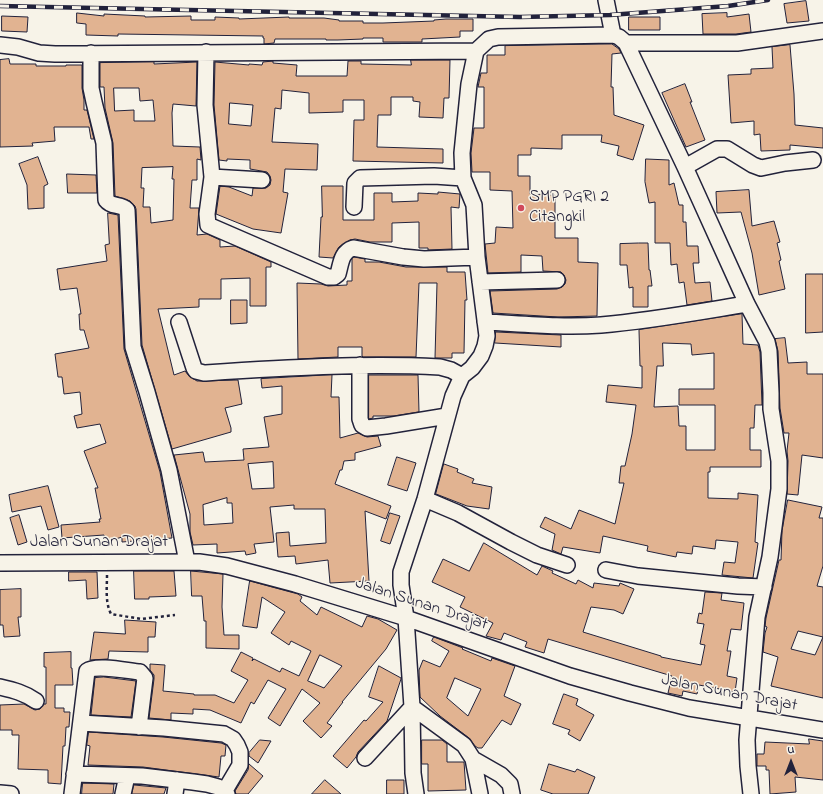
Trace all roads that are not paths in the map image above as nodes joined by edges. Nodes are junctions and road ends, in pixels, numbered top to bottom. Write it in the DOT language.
graph roads {
  1 [pos="606,0"];
  2 [pos="823,31"];
  3 [pos="613,35"];
  4 [pos="626,43"];
  5 [pos="0,45"];
  6 [pos="476,51"];
  7 [pos="206,52"];
  8 [pos="91,53"];
  9 [pos="813,160"];
  10 [pos="685,167"];
  11 [pos="212,177"];
  12 [pos="463,178"];
  13 [pos="262,180"];
  14 [pos="354,207"];
  15 [pos="477,258"];
  16 [pos="557,280"];
  17 [pos="480,282"];
  18 [pos="746,304"];
  19 [pos="179,322"];
  20 [pos="485,322"];
  21 [pos="360,365"];
  22 [pos="462,376"];
  23 [pos="447,416"];
  24 [pos="425,499"];
  25 [pos="187,562"];
  26 [pos="0,563"];
  27 [pos="567,565"];
  28 [pos="606,570"];
  29 [pos="764,586"];
  30 [pos="406,618"];
  31 [pos="0,687"];
  32 [pos="36,701"];
  33 [pos="412,707"];
  34 [pos="749,719"];
  35 [pos="81,723"];
  36 [pos="139,727"];
  37 [pos="823,730"];
  38 [pos="365,758"];
  39 [pos="473,759"];
  40 [pos="74,774"];
  41 [pos="127,776"];
  42 [pos="176,787"];
  43 [pos="0,793"];
  44 [pos="226,793"];
  45 [pos="11,794"];
  46 [pos="72,794"];
  47 [pos="123,794"];
  48 [pos="416,794"];
  49 [pos="480,794"];
  50 [pos="512,794"];
  51 [pos="751,794"];
  1 -- 3 [label="street"];
  2 -- 4 [label="street"];
  3 -- 4 [label="street"];
  3 -- 6 [label="street"];
  4 -- 10 [label="street"];
  5 -- 8 [label="street"];
  6 -- 7 [label="street"];
  6 -- 12 [label="street"];
  7 -- 8 [label="street"];
  7 -- 11 [label="street"];
  8 -- 25 [label="street"];
  9 -- 10 [label="street"];
  10 -- 18 [label="street"];
  11 -- 13 [label="street"];
  11 -- 15 [label="street"];
  12 -- 14 [label="street"];
  12 -- 15 [label="street"];
  15 -- 17 [label="street"];
  16 -- 17 [label="street"];
  17 -- 20 [label="street"];
  18 -- 20 [label="street"];
  18 -- 29 [label="street"];
  19 -- 21 [label="street"];
  20 -- 22 [label="street"];
  21 -- 22 [label="street"];
  21 -- 23 [label="street"];
  22 -- 23 [label="street"];
  23 -- 24 [label="street"];
  24 -- 27 [label="street"];
  24 -- 30 [label="street"];
  25 -- 26 [label="street, Jalan Sunan Drajat"];
  25 -- 30 [label="street, Jalan Sunan Drajat"];
  28 -- 29 [label="street"];
  29 -- 34 [label="street"];
  30 -- 33 [label="street"];
  30 -- 34 [label="street, Jalan Sunan Drajat"];
  31 -- 32 [label="street"];
  33 -- 38 [label="street"];
  33 -- 39 [label="street"];
  33 -- 48 [label="street"];
  34 -- 37 [label="street, Jalan Sunan Drajat"];
  34 -- 51 [label="street"];
  35 -- 36 [label="street"];
  35 -- 36 [label="street"];
  35 -- 40 [label="street"];
  36 -- 44 [label="street"];
  39 -- 49 [label="street"];
  39 -- 50 [label="street"];
  40 -- 41 [label="street"];
  40 -- 46 [label="street"];
  41 -- 42 [label="street"];
  41 -- 47 [label="street"];
  42 -- 44 [label="street"];
  43 -- 45 [label="street"];
}
